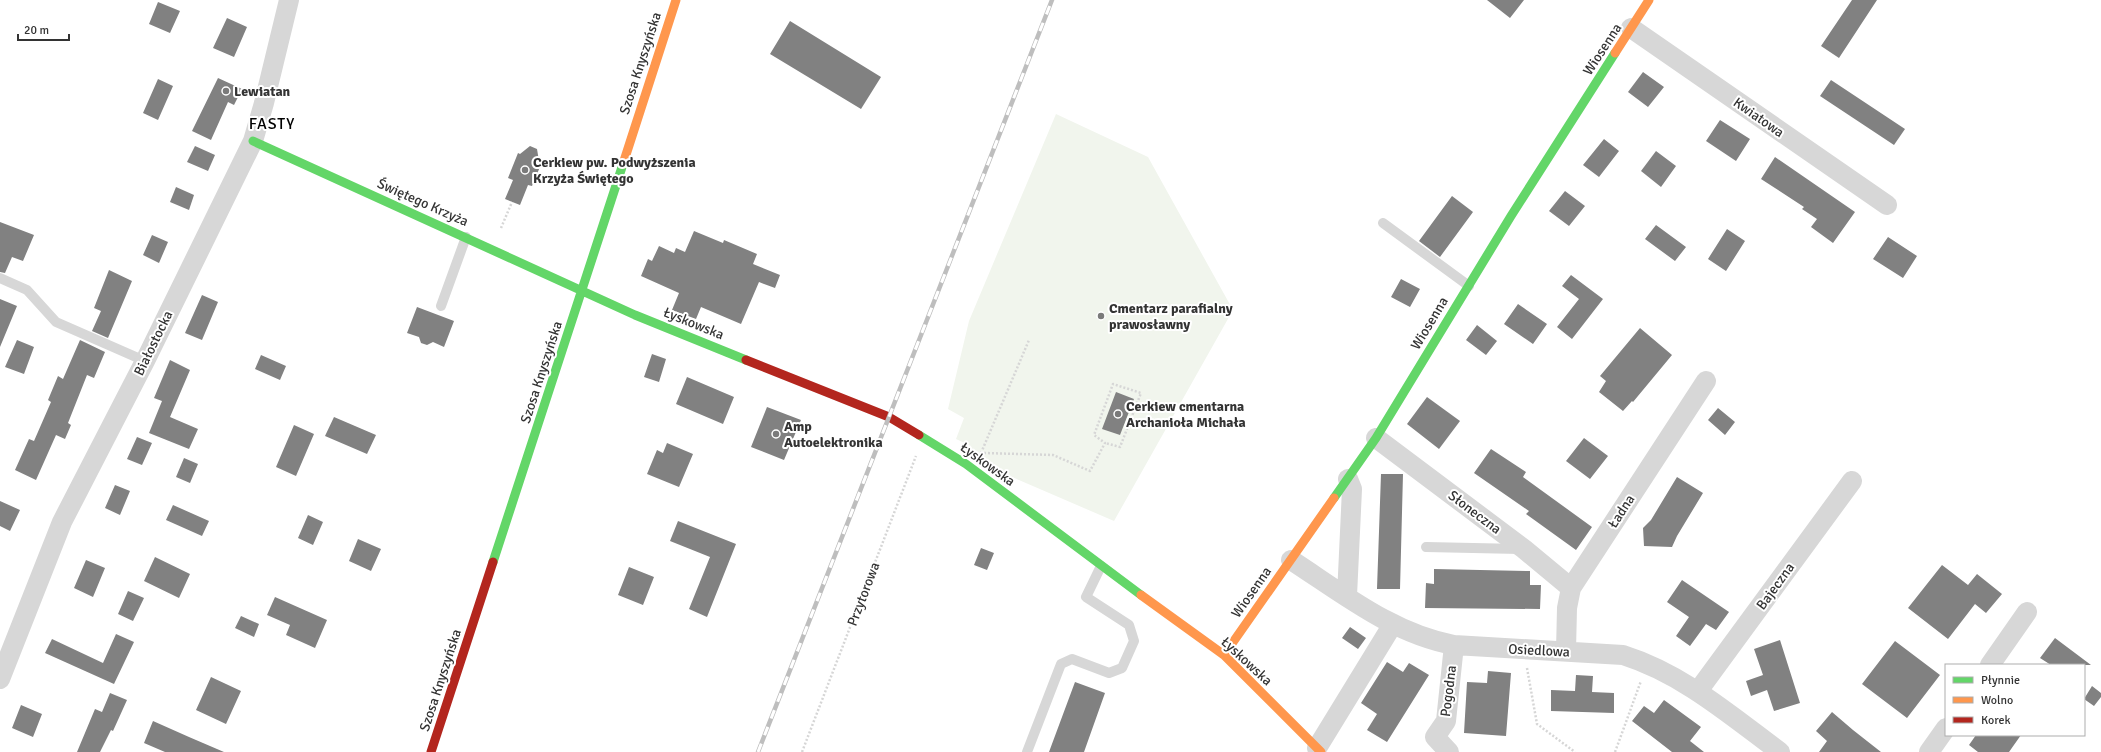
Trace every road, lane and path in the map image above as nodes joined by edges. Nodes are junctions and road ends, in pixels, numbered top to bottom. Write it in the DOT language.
graph roads {
  1 [pos="289,0"];
  2 [pos="676,0"];
  3 [pos="1649,0"];
  4 [pos="1631,28"];
  5 [pos="253,141"];
  6 [pos="512,202"];
  7 [pos="1887,205"];
  8 [pos="1383,224"];
  9 [pos="501,228"];
  10 [pos="466,237"];
  11 [pos="0,278"];
  12 [pos="1469,286"];
  13 [pos="582,289"];
  14 [pos="441,306"];
  15 [pos="1029,340"];
  16 [pos="144,361"];
  17 [pos="1706,381"];
  18 [pos="924,436"];
  19 [pos="1376,438"];
  20 [pos="1105,443"];
  21 [pos="975,453"];
  22 [pos="980,453"];
  23 [pos="1348,478"];
  24 [pos="1852,480"];
  25 [pos="1426,547"];
  26 [pos="1524,549"];
  27 [pos="1291,560"];
  28 [pos="1101,566"];
  29 [pos="1572,588"];
  30 [pos="1347,596"];
  31 [pos="2027,612"];
  32 [pos="1393,624"];
  33 [pos="1454,646"];
  34 [pos="1527,649"];
  35 [pos="1566,651"];
  36 [pos="1224,655"];
  37 [pos="1648,663"];
  38 [pos="1991,664"];
  39 [pos="0,679"];
  40 [pos="1698,690"];
  41 [pos="1945,729"];
  42 [pos="1320,750"];
  43 [pos="431,752"];
  44 [pos="802,752"];
  45 [pos="1027,752"];
  46 [pos="1449,752"];
  47 [pos="1576,752"];
  48 [pos="1615,752"];
  49 [pos="1780,752"];
  50 [pos="1929,752"];
  1 -- 5 [label="street, Białostocka"];
  2 -- 13 [label="street, Szosa Knyszyńska"];
  3 -- 4 [label="street, Wiosenna"];
  4 -- 7 [label="street, Kwiatowa"];
  4 -- 12 [label="street, Wiosenna"];
  5 -- 10 [label="street, Świętego Krzyża"];
  5 -- 16 [label="street, Białostocka"];
  6 -- 9 [label="path"];
  8 -- 12 [label="lane"];
  10 -- 13 [label="street, Świętego Krzyża"];
  10 -- 14 [label="lane"];
  11 -- 16 [label="lane"];
  12 -- 19 [label="street, Wiosenna"];
  13 -- 18 [label="street, Łyskowska"];
  13 -- 43 [label="street, Szosa Knyszyńska"];
  15 -- 22 [label="path"];
  16 -- 39 [label="street, Białostocka"];
  17 -- 29 [label="street, Ładna"];
  18 -- 28 [label="street, Łyskowska"];
  18 -- 44 [label="path, Przytorowa"];
  19 -- 23 [label="street, Wiosenna"];
  19 -- 26 [label="street, Słoneczna"];
  20 -- 20 [label="path"];
  20 -- 22 [label="path"];
  21 -- 22 [label="path"];
  23 -- 27 [label="street, Wiosenna"];
  23 -- 30 [label="street"];
  24 -- 40 [label="street, Bajeczna"];
  25 -- 26 [label="lane"];
  26 -- 29 [label="street, Słoneczna"];
  27 -- 30 [label="street, Osiedlowa"];
  27 -- 36 [label="street, Wiosenna"];
  28 -- 36 [label="street, Łyskowska"];
  28 -- 45 [label="lane"];
  29 -- 35 [label="street, Ładna"];
  30 -- 32 [label="street, Osiedlowa"];
  31 -- 38 [label="street"];
  32 -- 33 [label="street, Osiedlowa"];
  32 -- 42 [label="street"];
  33 -- 34 [label="street, Osiedlowa"];
  33 -- 46 [label="street, Pogodna"];
  34 -- 35 [label="street, Osiedlowa"];
  34 -- 47 [label="path"];
  35 -- 37 [label="street, Osiedlowa"];
  36 -- 42 [label="street, Łyskowska"];
  37 -- 40 [label="street, Osiedlowa"];
  37 -- 48 [label="path"];
  40 -- 49 [label="street, Osiedlowa"];
  41 -- 50 [label="street"];
}
